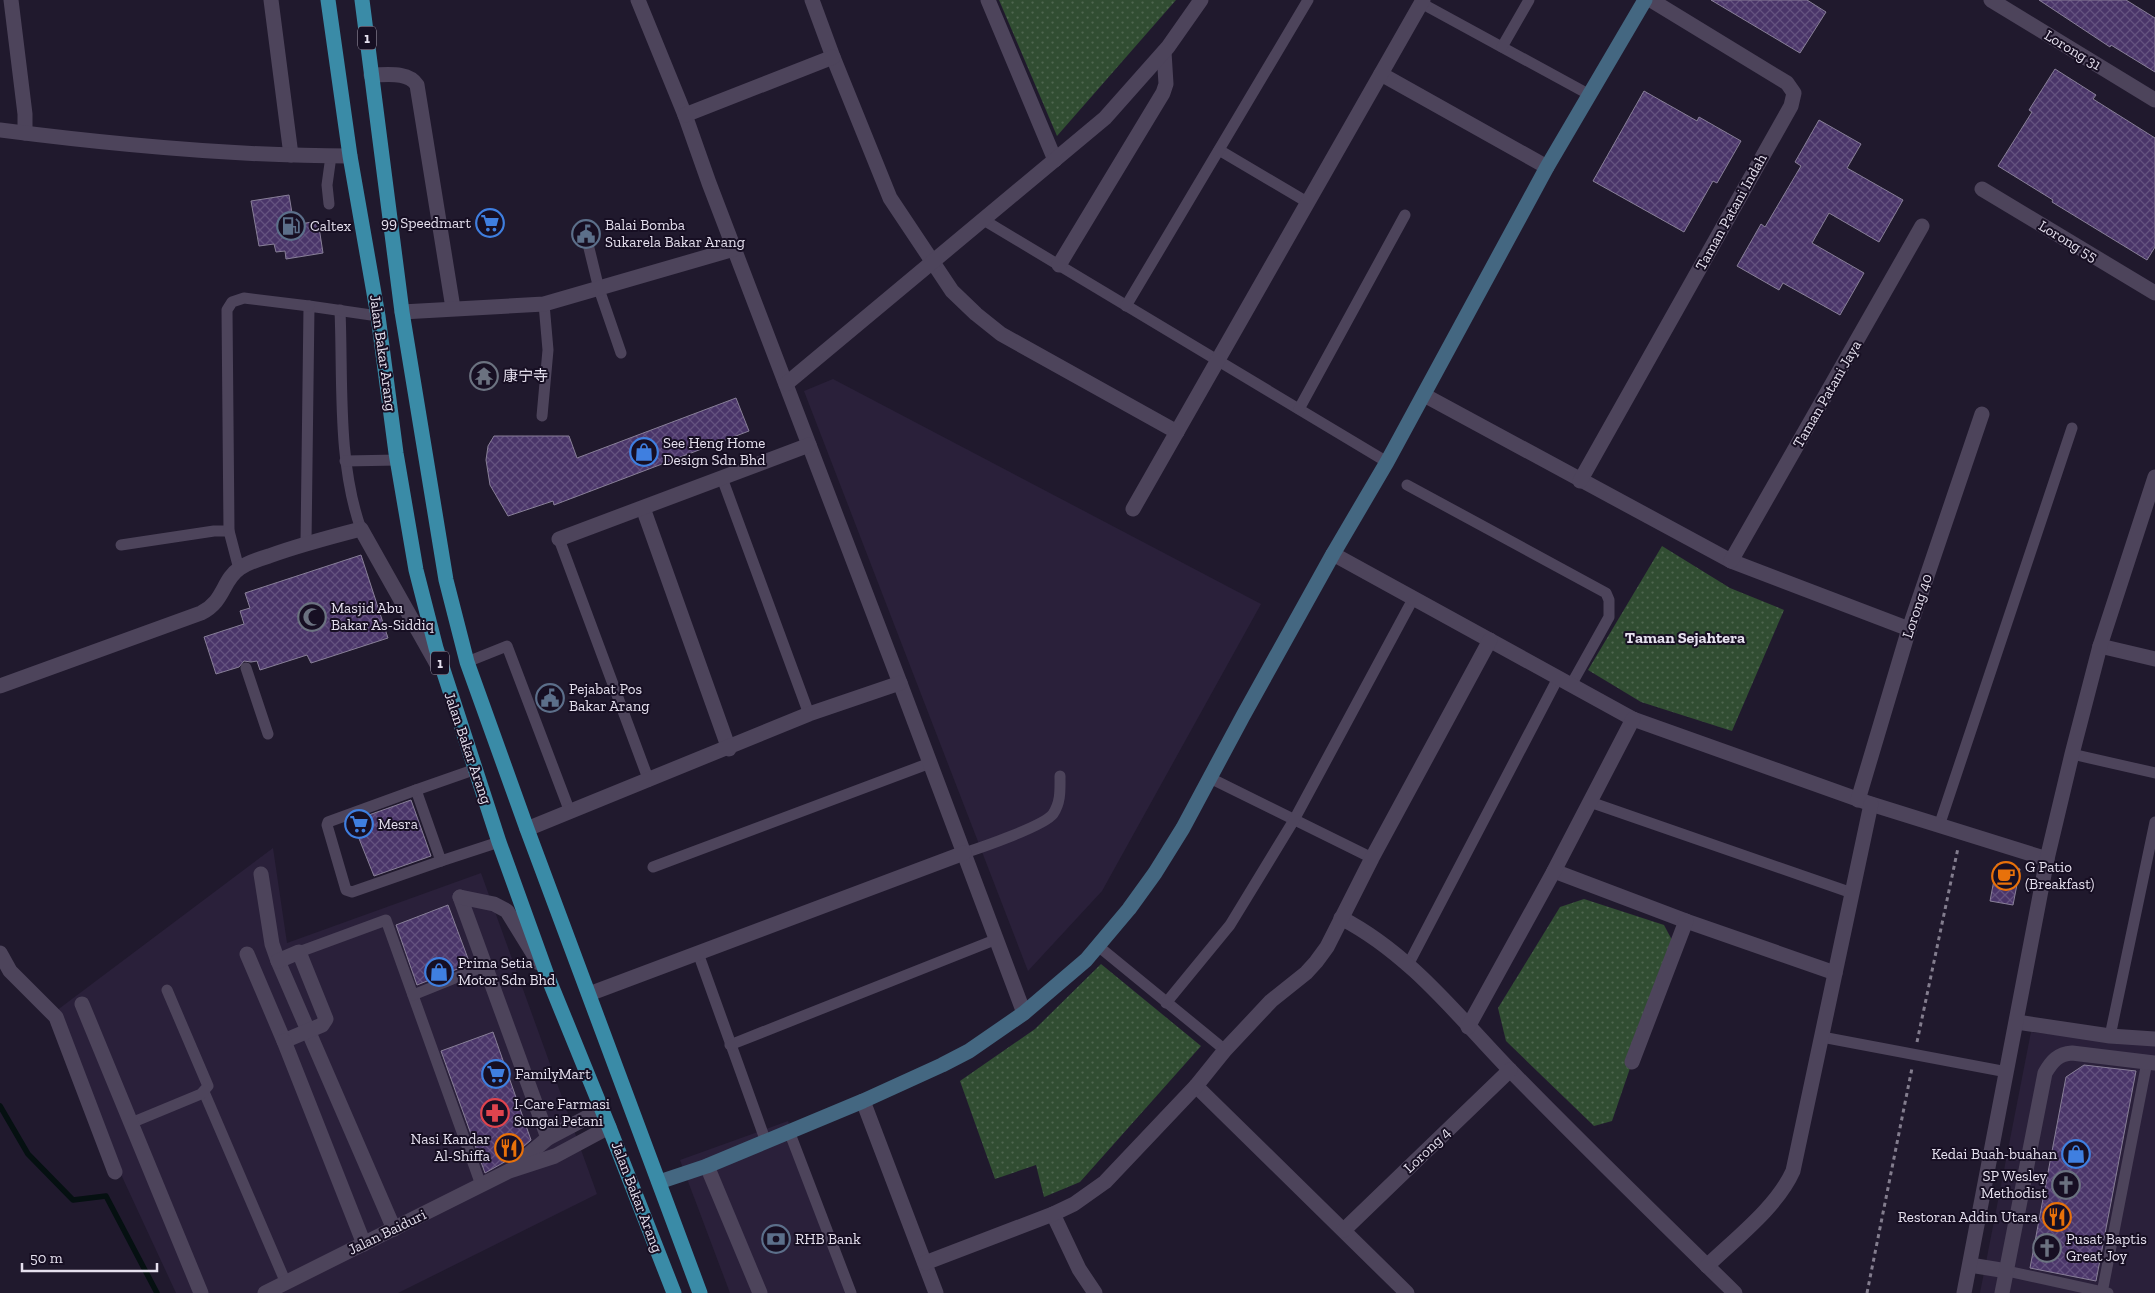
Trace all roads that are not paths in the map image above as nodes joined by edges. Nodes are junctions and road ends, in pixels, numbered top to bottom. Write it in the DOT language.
graph roads {
  1 [pos="11,0"];
  2 [pos="271,0"];
  3 [pos="328,0"];
  4 [pos="362,0"];
  5 [pos="638,0"];
  6 [pos="812,0"];
  7 [pos="988,0"];
  8 [pos="1201,0"];
  9 [pos="1308,0"];
  10 [pos="1528,0"];
  11 [pos="1645,0"];
  12 [pos="1650,0"];
  13 [pos="1991,0"];
  14 [pos="1422,2"];
  15 [pos="1502,47"];
  16 [pos="1164,52"];
  17 [pos="833,57"];
  18 [pos="1381,74"];
  19 [pos="371,75"];
  20 [pos="1590,94"];
  21 [pos="2155,100"];
  22 [pos="685,115"];
  23 [pos="0,130"];
  24 [pos="25,133"];
  25 [pos="1219,150"];
  26 [pos="291,155"];
  27 [pos="330,156"];
  28 [pos="350,156"];
  29 [pos="1055,160"];
  30 [pos="1547,167"];
  31 [pos="1982,189"];
  32 [pos="1308,202"];
  33 [pos="329,204"];
  34 [pos="1404,215"];
  35 [pos="982,219"];
  36 [pos="1922,226"];
  37 [pos="587,240"];
  38 [pos="734,249"];
  39 [pos="932,262"];
  40 [pos="1059,265"];
  41 [pos="599,289"];
  42 [pos="2155,293"];
  43 [pos="544,304"];
  44 [pos="310,306"];
  45 [pos="1126,306"];
  46 [pos="453,308"];
  47 [pos="340,310"];
  48 [pos="402,312"];
  49 [pos="378,316"];
  50 [pos="621,354"];
  51 [pos="1217,360"];
  52 [pos="786,384"];
  53 [pos="1424,396"];
  54 [pos="1299,409"];
  55 [pos="1982,414"];
  56 [pos="542,416"];
  57 [pos="2072,428"];
  58 [pos="1177,432"];
  59 [pos="809,445"];
  60 [pos="398,460"];
  61 [pos="345,461"];
  62 [pos="1387,462"];
  63 [pos="2155,477"];
  64 [pos="722,478"];
  65 [pos="1580,481"];
  66 [pos="1407,485"];
  67 [pos="642,508"];
  68 [pos="1132,509"];
  69 [pos="361,529"];
  70 [pos="228,531"];
  71 [pos="559,539"];
  72 [pos="306,543"];
  73 [pos="121,545"];
  74 [pos="1333,554"];
  75 [pos="1731,562"];
  76 [pos="238,569"];
  77 [pos="1413,599"];
  78 [pos="1908,629"];
  79 [pos="1490,640"];
  80 [pos="2100,646"];
  81 [pos="2155,659"];
  82 [pos="467,662"];
  83 [pos="246,668"];
  84 [pos="444,677"];
  85 [pos="1565,682"];
  86 [pos="900,683"];
  87 [pos="0,686"];
  88 [pos="809,714"];
  89 [pos="1632,719"];
  90 [pos="268,734"];
  91 [pos="728,749"];
  92 [pos="2072,754"];
  93 [pos="930,763"];
  94 [pos="476,769"];
  95 [pos="2155,773"];
  96 [pos="1060,776"];
  97 [pos="1210,778"];
  98 [pos="649,781"];
  99 [pos="416,790"];
  100 [pos="1590,802"];
  101 [pos="1865,802"];
  102 [pos="570,812"];
  103 [pos="1294,820"];
  104 [pos="2155,822"];
  105 [pos="1940,826"];
  106 [pos="527,829"];
  107 [pos="499,842"];
  108 [pos="964,853"];
  109 [pos="1372,858"];
  110 [pos="2047,859"];
  111 [pos="441,861"];
  112 [pos="653,867"];
  113 [pos="1554,871"];
  114 [pos="261,874"];
  115 [pos="1852,894"];
  116 [pos="1341,918"];
  117 [pos="1686,921"];
  118 [pos="997,939"];
  119 [pos="1098,946"];
  120 [pos="299,952"];
  121 [pos="0,953"];
  122 [pos="698,953"];
  123 [pos="247,954"];
  124 [pos="278,961"];
  125 [pos="1408,965"];
  126 [pos="485,966"];
  127 [pos="1835,974"];
  128 [pos="547,975"];
  129 [pos="167,990"];
  130 [pos="589,994"];
  131 [pos="413,995"];
  132 [pos="1166,1003"];
  133 [pos="82,1004"];
  134 [pos="1024,1014"];
  135 [pos="2017,1022"];
  136 [pos="1468,1027"];
  137 [pos="308,1032"];
  138 [pos="2110,1036"];
  139 [pos="1822,1037"];
  140 [pos="2155,1039"];
  141 [pos="284,1041"];
  142 [pos="730,1045"];
  143 [pos="1224,1050"];
  144 [pos="1632,1062"];
  145 [pos="2151,1062"];
  146 [pos="1510,1070"];
  147 [pos="2007,1072"];
  148 [pos="1196,1086"];
  149 [pos="204,1092"];
  150 [pos="863,1101"];
  151 [pos="601,1110"];
  152 [pos="131,1123"];
  153 [pos="609,1127"];
  154 [pos="789,1131"];
  155 [pos="548,1138"];
  156 [pos="766,1142"];
  157 [pos="707,1166"];
  158 [pos="509,1171"];
  159 [pos="116,1172"];
  160 [pos="659,1182"];
  161 [pos="481,1185"];
  162 [pos="1053,1214"];
  163 [pos="394,1229"];
  164 [pos="1344,1230"];
  165 [pos="364,1244"];
  166 [pos="925,1263"];
  167 [pos="1970,1265"];
  168 [pos="1707,1266"];
  169 [pos="2007,1270"];
  170 [pos="286,1283"];
  171 [pos="201,1293"];
  172 [pos="265,1293"];
  173 [pos="674,1293"];
  174 [pos="700,1293"];
  175 [pos="760,1293"];
  176 [pos="851,1293"];
  177 [pos="936,1293"];
  178 [pos="1095,1293"];
  179 [pos="1407,1293"];
  180 [pos="1735,1293"];
  181 [pos="1964,1293"];
  182 [pos="2002,1293"];
  183 [pos="2104,1293"];
  1 -- 24 [label="street"];
  2 -- 26 [label="street"];
  3 -- 28 [label="main road, Jalan Bakar Arang / 1"];
  4 -- 19 [label="main road, Jalan Bakar Arang / 1"];
  5 -- 22 [label="street"];
  6 -- 17 [label="street"];
  7 -- 29 [label="street"];
  8 -- 16 [label="street"];
  9 -- 25 [label="lane"];
  10 -- 15 [label="lane"];
  11 -- 20 [label="street"];
  12 -- 65 [label="street, Taman Patani Indah"];
  13 -- 21 [label="street, Lorong 31"];
  14 -- 15 [label="lane"];
  14 -- 18 [label="street"];
  15 -- 20 [label="lane"];
  16 -- 29 [label="street"];
  16 -- 40 [label="street"];
  17 -- 22 [label="street"];
  17 -- 39 [label="street"];
  18 -- 30 [label="street"];
  18 -- 32 [label="street"];
  19 -- 46 [label="street"];
  19 -- 48 [label="main road, Jalan Bakar Arang / 1"];
  20 -- 30 [label="street"];
  22 -- 38 [label="street"];
  23 -- 24 [label="street"];
  24 -- 26 [label="street"];
  25 -- 32 [label="lane"];
  25 -- 45 [label="lane"];
  26 -- 27 [label="street"];
  27 -- 28 [label="street"];
  27 -- 33 [label="lane"];
  28 -- 49 [label="main road, Jalan Bakar Arang / 1"];
  29 -- 35 [label="street"];
  30 -- 53 [label="street"];
  31 -- 42 [label="street, Lorong 55"];
  32 -- 51 [label="street"];
  34 -- 54 [label="lane"];
  35 -- 39 [label="street"];
  35 -- 40 [label="lane"];
  36 -- 75 [label="street, Taman Patani Jaya"];
  37 -- 41 [label="lane"];
  38 -- 41 [label="street"];
  38 -- 52 [label="street"];
  39 -- 52 [label="street"];
  39 -- 58 [label="street"];
  40 -- 45 [label="lane"];
  41 -- 43 [label="street"];
  41 -- 50 [label="lane"];
  43 -- 46 [label="street"];
  43 -- 56 [label="lane"];
  44 -- 47 [label="lane"];
  44 -- 70 [label="lane"];
  44 -- 72 [label="lane"];
  45 -- 51 [label="lane"];
  46 -- 48 [label="street"];
  47 -- 49 [label="lane"];
  47 -- 61 [label="lane"];
  48 -- 82 [label="main road, Jalan Bakar Arang / 1"];
  49 -- 60 [label="main road, Jalan Bakar Arang / 1"];
  51 -- 54 [label="lane"];
  51 -- 58 [label="street"];
  52 -- 59 [label="street"];
  53 -- 62 [label="street"];
  53 -- 65 [label="street"];
  54 -- 62 [label="lane"];
  55 -- 78 [label="street, Lorong 40"];
  57 -- 105 [label="lane"];
  58 -- 68 [label="street"];
  59 -- 64 [label="street"];
  59 -- 86 [label="street"];
  60 -- 61 [label="lane"];
  60 -- 84 [label="main road, Jalan Bakar Arang / 1"];
  61 -- 69 [label="lane"];
  62 -- 74 [label="street"];
  63 -- 80 [label="street"];
  64 -- 67 [label="street"];
  64 -- 88 [label="lane"];
  65 -- 75 [label="street"];
  66 -- 85 [label="lane"];
  67 -- 71 [label="street"];
  67 -- 91 [label="street"];
  69 -- 72 [label="street"];
  69 -- 84 [label="street"];
  70 -- 73 [label="lane"];
  70 -- 76 [label="lane"];
  71 -- 98 [label="lane"];
  72 -- 76 [label="street"];
  74 -- 77 [label="street"];
  74 -- 97 [label="street"];
  75 -- 78 [label="street"];
  76 -- 87 [label="street"];
  77 -- 79 [label="street"];
  77 -- 103 [label="lane"];
  78 -- 101 [label="street, Lorong 40"];
  79 -- 85 [label="street"];
  79 -- 109 [label="street"];
  80 -- 81 [label="street"];
  80 -- 92 [label="street"];
  82 -- 102 [label="lane"];
  82 -- 106 [label="main road, Jalan Bakar Arang / 1"];
  83 -- 90 [label="lane"];
  84 -- 94 [label="main road, Jalan Bakar Arang / 1"];
  85 -- 89 [label="street"];
  85 -- 125 [label="lane"];
  86 -- 88 [label="street"];
  86 -- 93 [label="street"];
  88 -- 91 [label="street"];
  89 -- 100 [label="street"];
  89 -- 101 [label="street"];
  91 -- 98 [label="street"];
  92 -- 95 [label="lane"];
  92 -- 110 [label="street"];
  93 -- 108 [label="street"];
  93 -- 112 [label="lane"];
  94 -- 99 [label="lane"];
  94 -- 107 [label="main road, Jalan Bakar Arang / 1"];
  96 -- 108 [label="lane"];
  97 -- 103 [label="lane"];
  97 -- 119 [label="street"];
  98 -- 102 [label="street"];
  99 -- 111 [label="lane"];
  99 -- 111 [label="lane"];
  100 -- 113 [label="street"];
  100 -- 115 [label="lane"];
  101 -- 105 [label="street"];
  101 -- 115 [label="street, Lorong 40"];
  102 -- 106 [label="street"];
  103 -- 109 [label="lane"];
  103 -- 132 [label="lane"];
  104 -- 138 [label="lane"];
  105 -- 110 [label="street"];
  106 -- 130 [label="main road, Jalan Bakar Arang / 1"];
  107 -- 111 [label="lane"];
  107 -- 128 [label="main road, Jalan Bakar Arang / 1"];
  108 -- 118 [label="street"];
  108 -- 122 [label="street"];
  109 -- 116 [label="street"];
  110 -- 135 [label="street"];
  113 -- 117 [label="street"];
  113 -- 136 [label="street"];
  114 -- 124 [label="street"];
  115 -- 127 [label="street, Lorong 40"];
  116 -- 125 [label="street"];
  116 -- 143 [label="street"];
  117 -- 127 [label="street"];
  117 -- 144 [label="street"];
  118 -- 134 [label="street"];
  118 -- 142 [label="lane"];
  119 -- 132 [label="lane"];
  119 -- 134 [label="street"];
  120 -- 124 [label="street"];
  120 -- 131 [label="lane"];
  120 -- 137 [label="street"];
  121 -- 159 [label="street"];
  122 -- 130 [label="street"];
  122 -- 142 [label="lane"];
  123 -- 141 [label="street"];
  124 -- 137 [label="street"];
  125 -- 136 [label="street"];
  126 -- 128 [label="street"];
  126 -- 131 [label="lane"];
  126 -- 155 [label="street"];
  127 -- 139 [label="street, Lorong 40"];
  128 -- 151 [label="main road, Jalan Bakar Arang / 1"];
  129 -- 149 [label="lane"];
  130 -- 160 [label="main road, Jalan Bakar Arang / 1"];
  131 -- 161 [label="lane"];
  132 -- 143 [label="lane"];
  133 -- 152 [label="street"];
  134 -- 150 [label="street"];
  135 -- 138 [label="street"];
  135 -- 147 [label="street"];
  136 -- 146 [label="street"];
  137 -- 141 [label="street"];
  137 -- 163 [label="street"];
  138 -- 140 [label="street"];
  139 -- 147 [label="lane"];
  139 -- 168 [label="street, Lorong 40"];
  141 -- 165 [label="street"];
  142 -- 156 [label="lane"];
  143 -- 148 [label="street"];
  145 -- 169 [label="street"];
  145 -- 183 [label="lane"];
  146 -- 164 [label="street, Lorong 4"];
  146 -- 168 [label="street"];
  147 -- 167 [label="street"];
  148 -- 162 [label="street"];
  148 -- 164 [label="street"];
  149 -- 152 [label="lane"];
  149 -- 170 [label="lane"];
  150 -- 154 [label="street"];
  150 -- 166 [label="street"];
  151 -- 153 [label="main road, Jalan Bakar Arang / 1"];
  151 -- 155 [label="street, Jalan Baiduri"];
  152 -- 171 [label="street"];
  153 -- 158 [label="street, Jalan Baiduri"];
  153 -- 173 [label="main road, Jalan Bakar Arang / 1"];
  154 -- 156 [label="street"];
  154 -- 176 [label="lane"];
  155 -- 158 [label="street, Jalan Baiduri"];
  156 -- 157 [label="street"];
  157 -- 160 [label="street"];
  157 -- 175 [label="street"];
  158 -- 161 [label="street, Jalan Baiduri"];
  160 -- 174 [label="main road, Jalan Bakar Arang / 1"];
  161 -- 163 [label="street, Jalan Baiduri"];
  162 -- 166 [label="street"];
  162 -- 178 [label="street"];
  163 -- 165 [label="street, Jalan Baiduri"];
  164 -- 179 [label="street"];
  165 -- 170 [label="street, Jalan Baiduri"];
  166 -- 177 [label="street"];
  167 -- 169 [label="street"];
  167 -- 181 [label="street"];
  168 -- 180 [label="street"];
  169 -- 182 [label="street"];
  169 -- 183 [label="lane"];
  170 -- 172 [label="street, Jalan Baiduri"];
}
